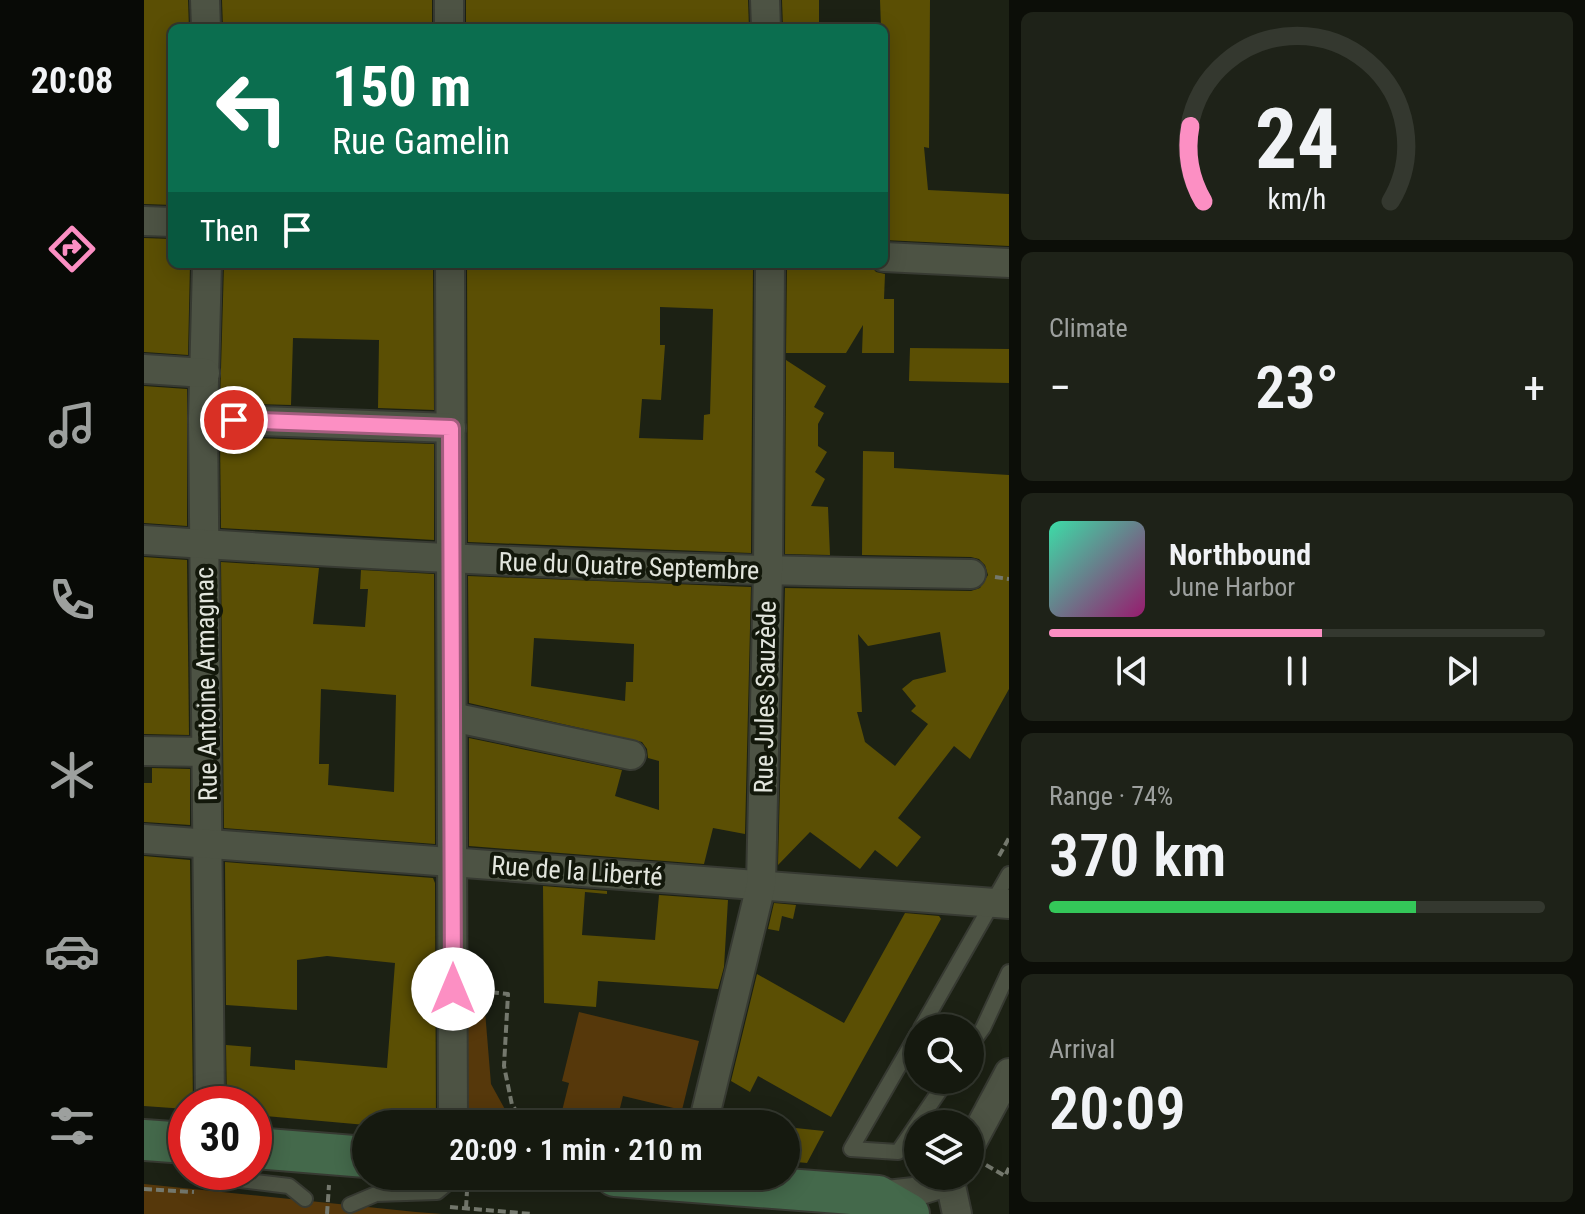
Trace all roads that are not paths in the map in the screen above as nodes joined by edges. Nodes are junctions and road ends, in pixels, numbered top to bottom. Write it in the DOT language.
graph roads {
  1 [pos="205,0"];
  2 [pos="449,0"];
  3 [pos="765,0"];
  4 [pos="206,24"];
  5 [pos="449,24"];
  6 [pos="766,24"];
  7 [pos="144,221"];
  8 [pos="168,222"];
  9 [pos="888,257"];
  10 [pos="1009,263"];
  11 [pos="207,268"];
  12 [pos="450,268"];
  13 [pos="770,268"];
  14 [pos="144,369"];
  15 [pos="205,373"];
  16 [pos="203,419"];
  17 [pos="451,428"];
  18 [pos="144,540"];
  19 [pos="204,544"];
  20 [pos="451,559"];
  21 [pos="768,572"];
  22 [pos="971,574"];
  23 [pos="452,717"];
  24 [pos="144,751"];
  25 [pos="206,752"];
  26 [pos="631,755"];
  27 [pos="144,839"];
  28 [pos="207,843"];
  29 [pos="452,862"];
  30 [pos="1009,874"];
  31 [pos="761,885"];
  32 [pos="1001,904"];
  33 [pos="1009,972"];
  34 [pos="929,1014"];
  35 [pos="984,1026"];
  36 [pos="904,1056"];
  37 [pos="1009,1073"];
  38 [pos="210,1086"];
  39 [pos="937,1094"];
  40 [pos="453,1110"];
  41 [pos="706,1110"];
  42 [pos="984,1134"];
  43 [pos="272,1149"];
  44 [pos="352,1156"];
  45 [pos="272,1184"];
  46 [pos="439,1190"];
  47 [pos="777,1190"];
  48 [pos="919,1190"];
  49 [pos="953,1190"];
  50 [pos="305,1199"];
  51 [pos="350,1205"];
  52 [pos="894,1205"];
  53 [pos="957,1214"];
  1 -- 4 [label="street"];
  2 -- 5 [label="street"];
  3 -- 6 [label="street"];
  7 -- 8 [label="street"];
  9 -- 10 [label="street"];
  11 -- 15 [label="street, Rue Antoine Armagnac"];
  12 -- 17 [label="street"];
  13 -- 21 [label="street, Rue Jules Sauzède"];
  14 -- 15 [label="street"];
  15 -- 16 [label="street, Rue Antoine Armagnac"];
  16 -- 17 [label="street"];
  16 -- 19 [label="street, Rue Antoine Armagnac"];
  17 -- 20 [label="street"];
  18 -- 19 [label="street, Rue du Quatre Septembre"];
  19 -- 20 [label="street, Rue du Quatre Septembre"];
  19 -- 25 [label="street, Rue Antoine Armagnac"];
  20 -- 21 [label="street, Rue du Quatre Septembre"];
  20 -- 23 [label="street"];
  21 -- 22 [label="street, Rue du Quatre Septembre"];
  21 -- 31 [label="street, Rue Jules Sauzède"];
  23 -- 26 [label="street"];
  23 -- 29 [label="street"];
  24 -- 25 [label="street"];
  25 -- 28 [label="street, Rue Antoine Armagnac"];
  27 -- 28 [label="street, Rue de la Liberté"];
  28 -- 29 [label="street, Rue de la Liberté"];
  28 -- 38 [label="street, Rue Antoine Armagnac"];
  29 -- 31 [label="street, Rue de la Liberté"];
  29 -- 40 [label="street"];
  30 -- 32 [label="lane"];
  31 -- 32 [label="street, Rue de la Liberté"];
  31 -- 41 [label="street, Rue Jules Sauzède"];
  32 -- 34 [label="lane"];
  33 -- 35 [label="lane"];
  36 -- 39 [label="lane"];
  37 -- 42 [label="street"];
  43 -- 44 [label="main road"];
  45 -- 50 [label="lane"];
  46 -- 51 [label="lane"];
  47 -- 52 [label="main road"];
  48 -- 52 [label="street"];
  49 -- 53 [label="street"];
}
